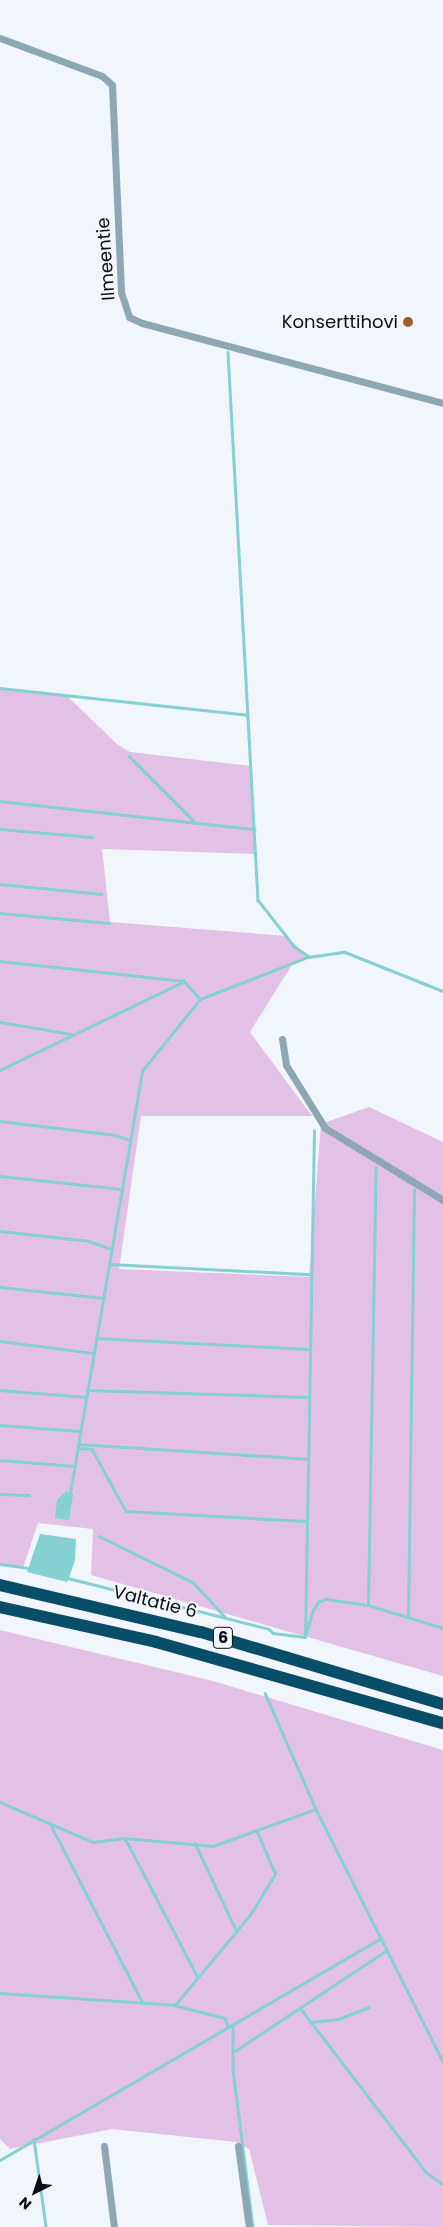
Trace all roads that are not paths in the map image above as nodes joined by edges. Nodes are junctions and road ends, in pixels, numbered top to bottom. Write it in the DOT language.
graph roads {
  1 [pos="0,38"];
  2 [pos="443,403"];
  3 [pos="282,1039"];
  4 [pos="443,1200"];
  5 [pos="0,1585"];
  6 [pos="0,1607"];
  7 [pos="443,1704"];
  8 [pos="443,1723"];
  9 [pos="104,2146"];
  10 [pos="238,2146"];
  11 [pos="114,2227"];
  12 [pos="249,2227"];
  1 -- 2 [label="street, Ilmeentie"];
  3 -- 4 [label="street"];
  5 -- 7 [label="highway, Valtatie 6 / 6"];
  6 -- 8 [label="highway, 6"];
  9 -- 11 [label="street"];
  10 -- 12 [label="street"];
}
